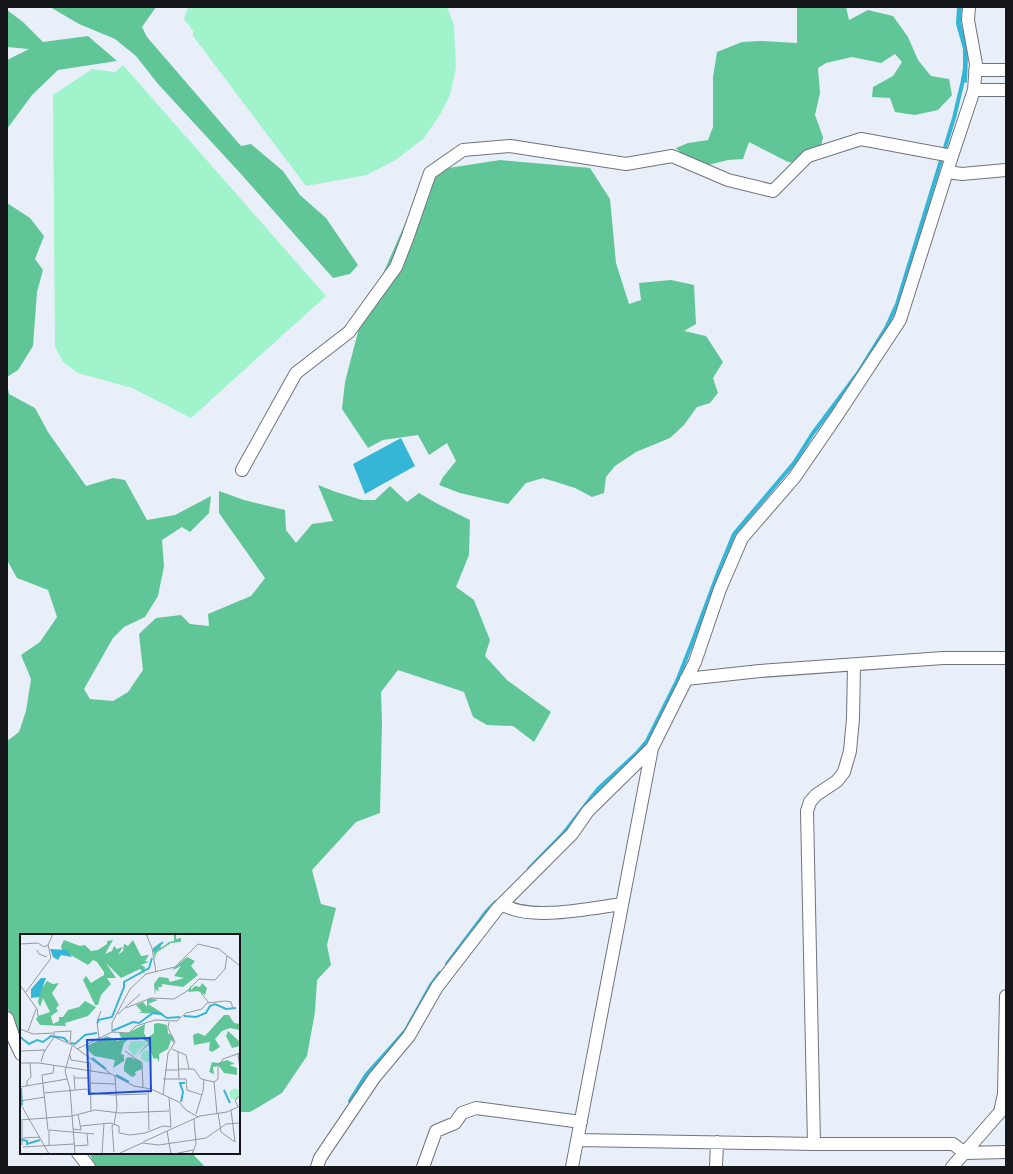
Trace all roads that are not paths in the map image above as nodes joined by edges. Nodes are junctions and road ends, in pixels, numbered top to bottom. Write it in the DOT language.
graph roads {
  1 [pos="969,7"];
  2 [pos="976,70"];
  3 [pos="1006,70"];
  4 [pos="974,90"];
  5 [pos="1006,90"];
  6 [pos="952,156"];
  7 [pos="1006,170"];
  8 [pos="947,172"];
  9 [pos="242,470"];
  10 [pos="1006,658"];
  11 [pos="854,665"];
  12 [pos="686,679"];
  13 [pos="652,748"];
  14 [pos="502,904"];
  15 [pos="622,904"];
  16 [pos="1006,996"];
  17 [pos="7,1018"];
  18 [pos="20,1052"];
  19 [pos="581,1122"];
  20 [pos="577,1140"];
  21 [pos="717,1142"];
  22 [pos="814,1144"];
  23 [pos="1006,1152"];
  24 [pos="964,1153"];
  25 [pos="79,1154"];
  26 [pos="89,1167"];
  27 [pos="317,1167"];
  28 [pos="423,1167"];
  29 [pos="572,1167"];
  30 [pos="716,1167"];
  31 [pos="952,1167"];
  1 -- 2 [label="street"];
  2 -- 3 [label="street"];
  2 -- 4 [label="street"];
  4 -- 5 [label="street"];
  4 -- 6 [label="street"];
  6 -- 8 [label="street"];
  6 -- 9 [label="street"];
  7 -- 8 [label="street"];
  8 -- 12 [label="street"];
  10 -- 11 [label="street"];
  11 -- 12 [label="street"];
  11 -- 22 [label="street"];
  12 -- 13 [label="street"];
  13 -- 14 [label="street"];
  13 -- 15 [label="street"];
  14 -- 15 [label="street"];
  14 -- 27 [label="street"];
  15 -- 19 [label="street"];
  16 -- 24 [label="street"];
  17 -- 18 [label="street"];
  19 -- 20 [label="street"];
  19 -- 28 [label="street"];
  20 -- 21 [label="street"];
  20 -- 29 [label="street"];
  21 -- 22 [label="street"];
  21 -- 30 [label="street"];
  22 -- 24 [label="street"];
  23 -- 24 [label="street"];
  24 -- 31 [label="street"];
  25 -- 26 [label="street"];
}
